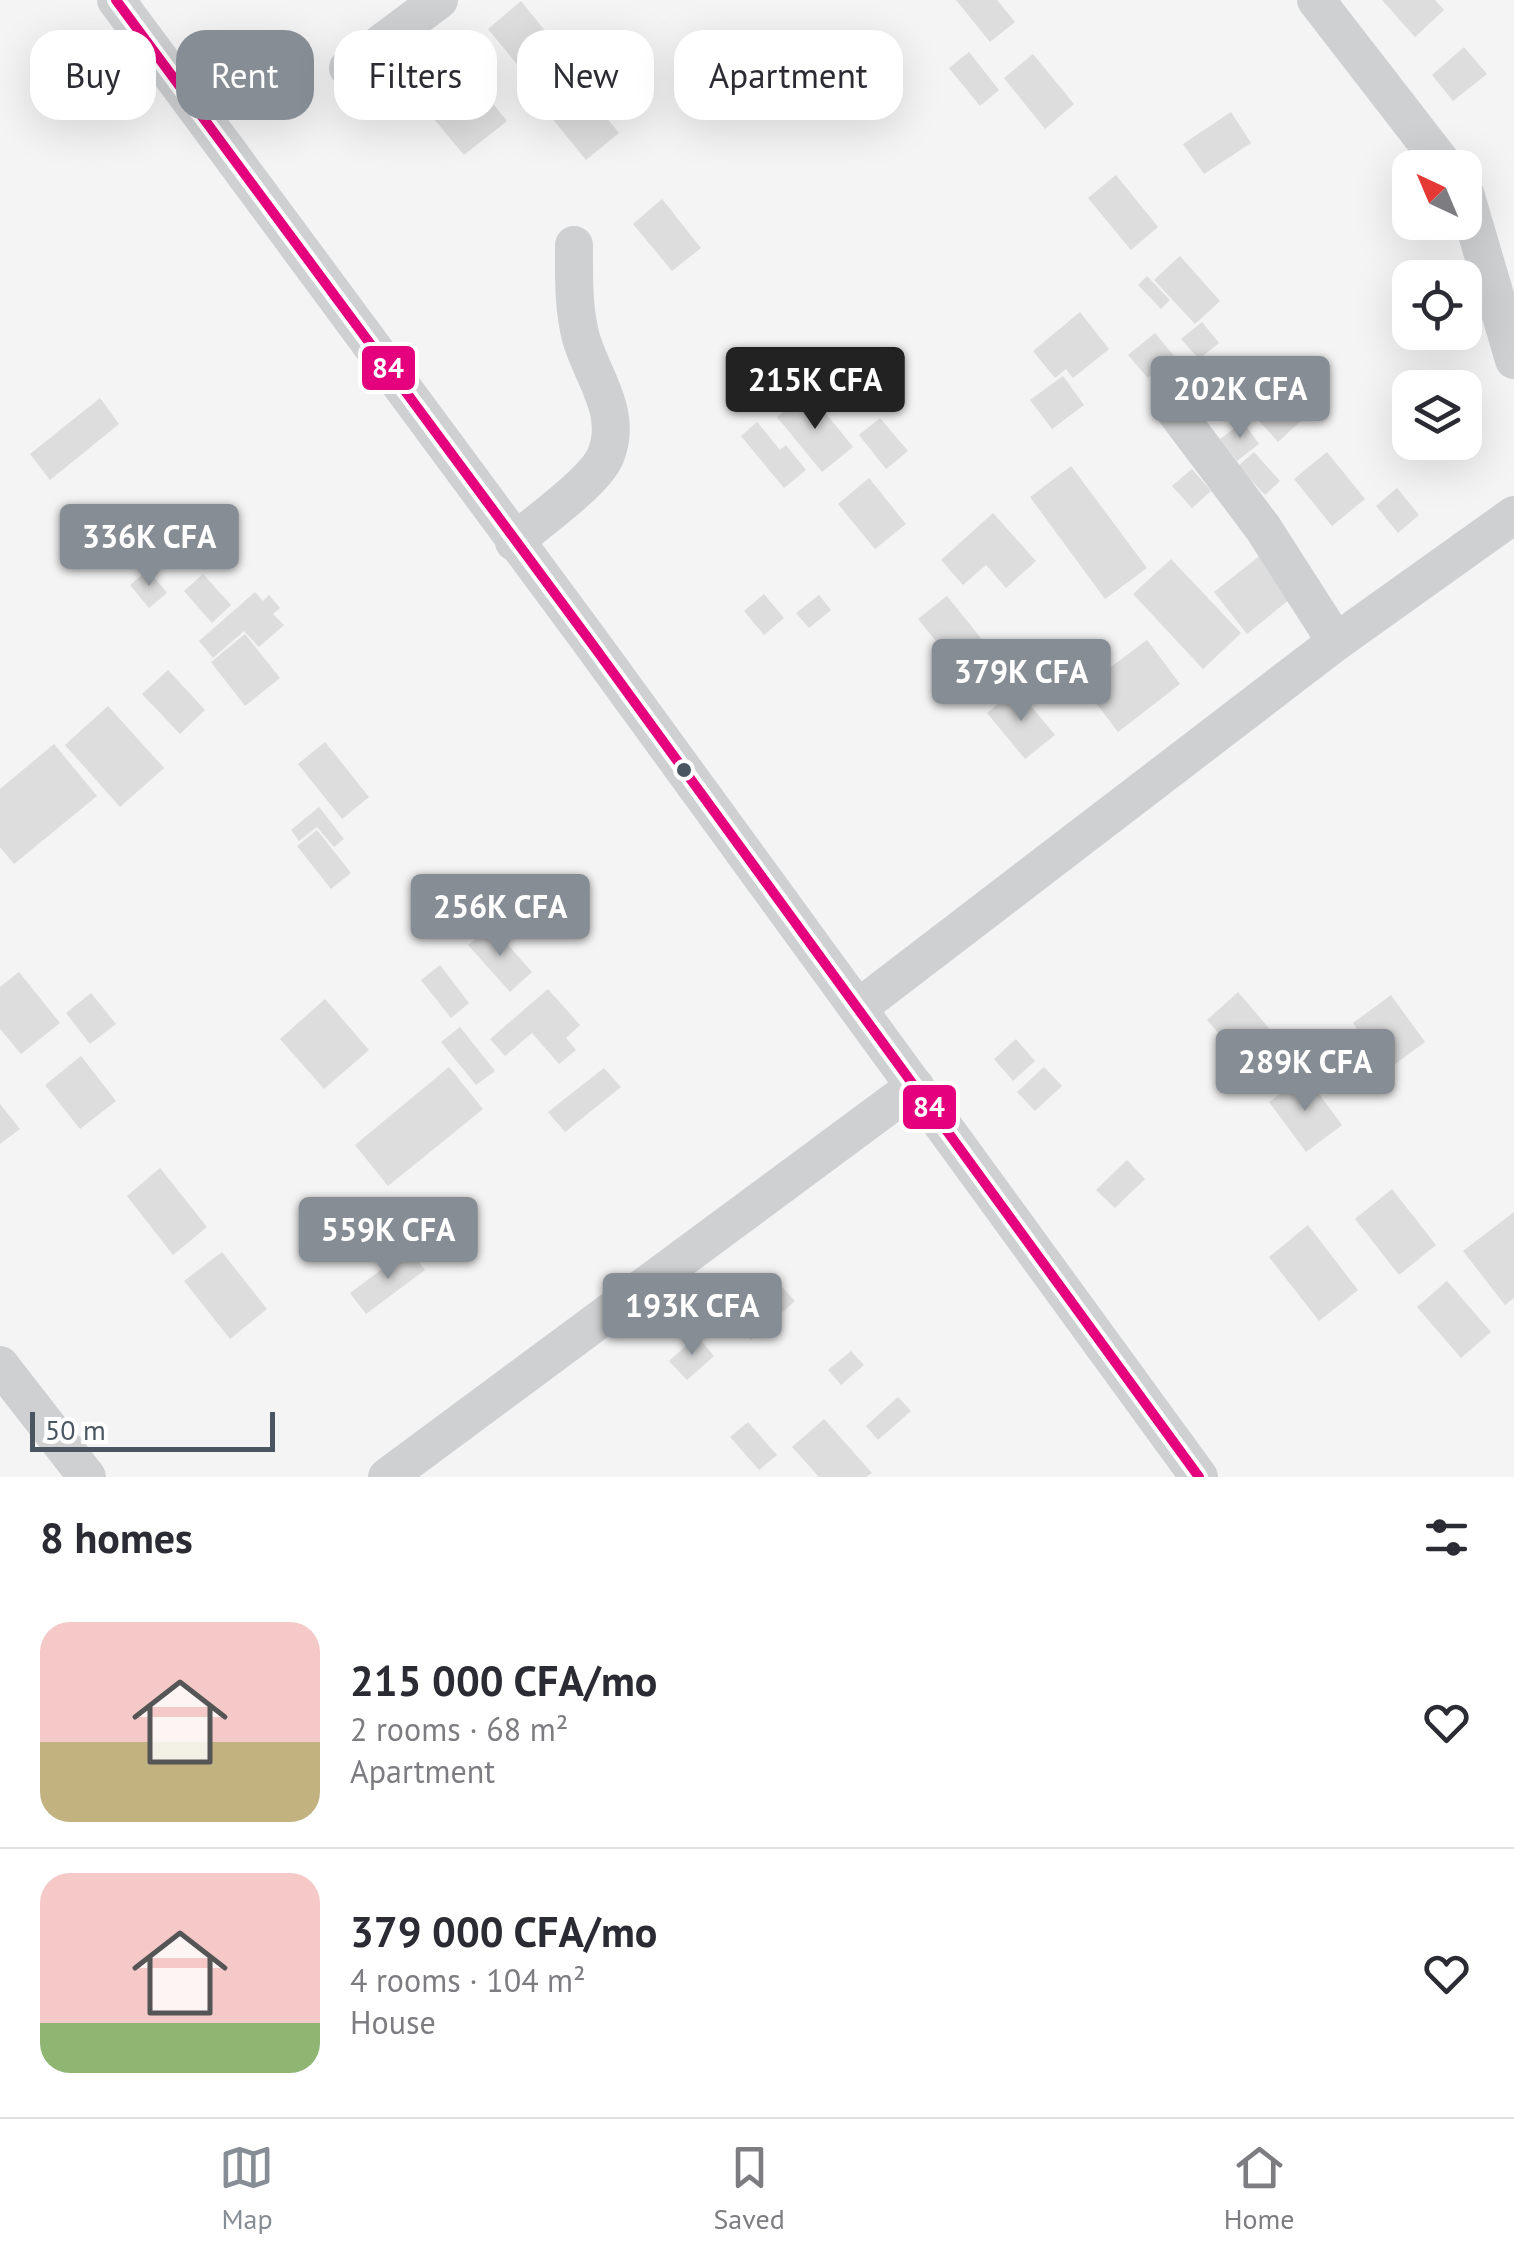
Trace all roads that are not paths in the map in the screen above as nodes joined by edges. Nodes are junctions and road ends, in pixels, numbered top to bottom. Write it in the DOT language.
graph roads {
  1 [pos="116,0"];
  2 [pos="440,0"];
  3 [pos="1316,0"];
  4 [pos="399,30"];
  5 [pos="1432,150"];
  6 [pos="1479,240"];
  7 [pos="574,244"];
  8 [pos="1514,360"];
  9 [pos="1172,407"];
  10 [pos="1514,516"];
  11 [pos="514,542"];
  12 [pos="1336,642"];
  13 [pos="858,1008"];
  14 [pos="915,1086"];
  15 [pos="0,1364"];
  16 [pos="87,1477"];
  17 [pos="388,1477"];
  18 [pos="1199,1477"];
  1 -- 11 [label="street"];
  2 -- 4 [label="street"];
  3 -- 5 [label="street"];
  6 -- 8 [label="street"];
  7 -- 11 [label="street"];
  9 -- 12 [label="street"];
  10 -- 12 [label="street"];
  11 -- 13 [label="street"];
  12 -- 13 [label="street"];
  13 -- 14 [label="street"];
  14 -- 17 [label="street"];
  14 -- 18 [label="street"];
  15 -- 16 [label="street"];
}
